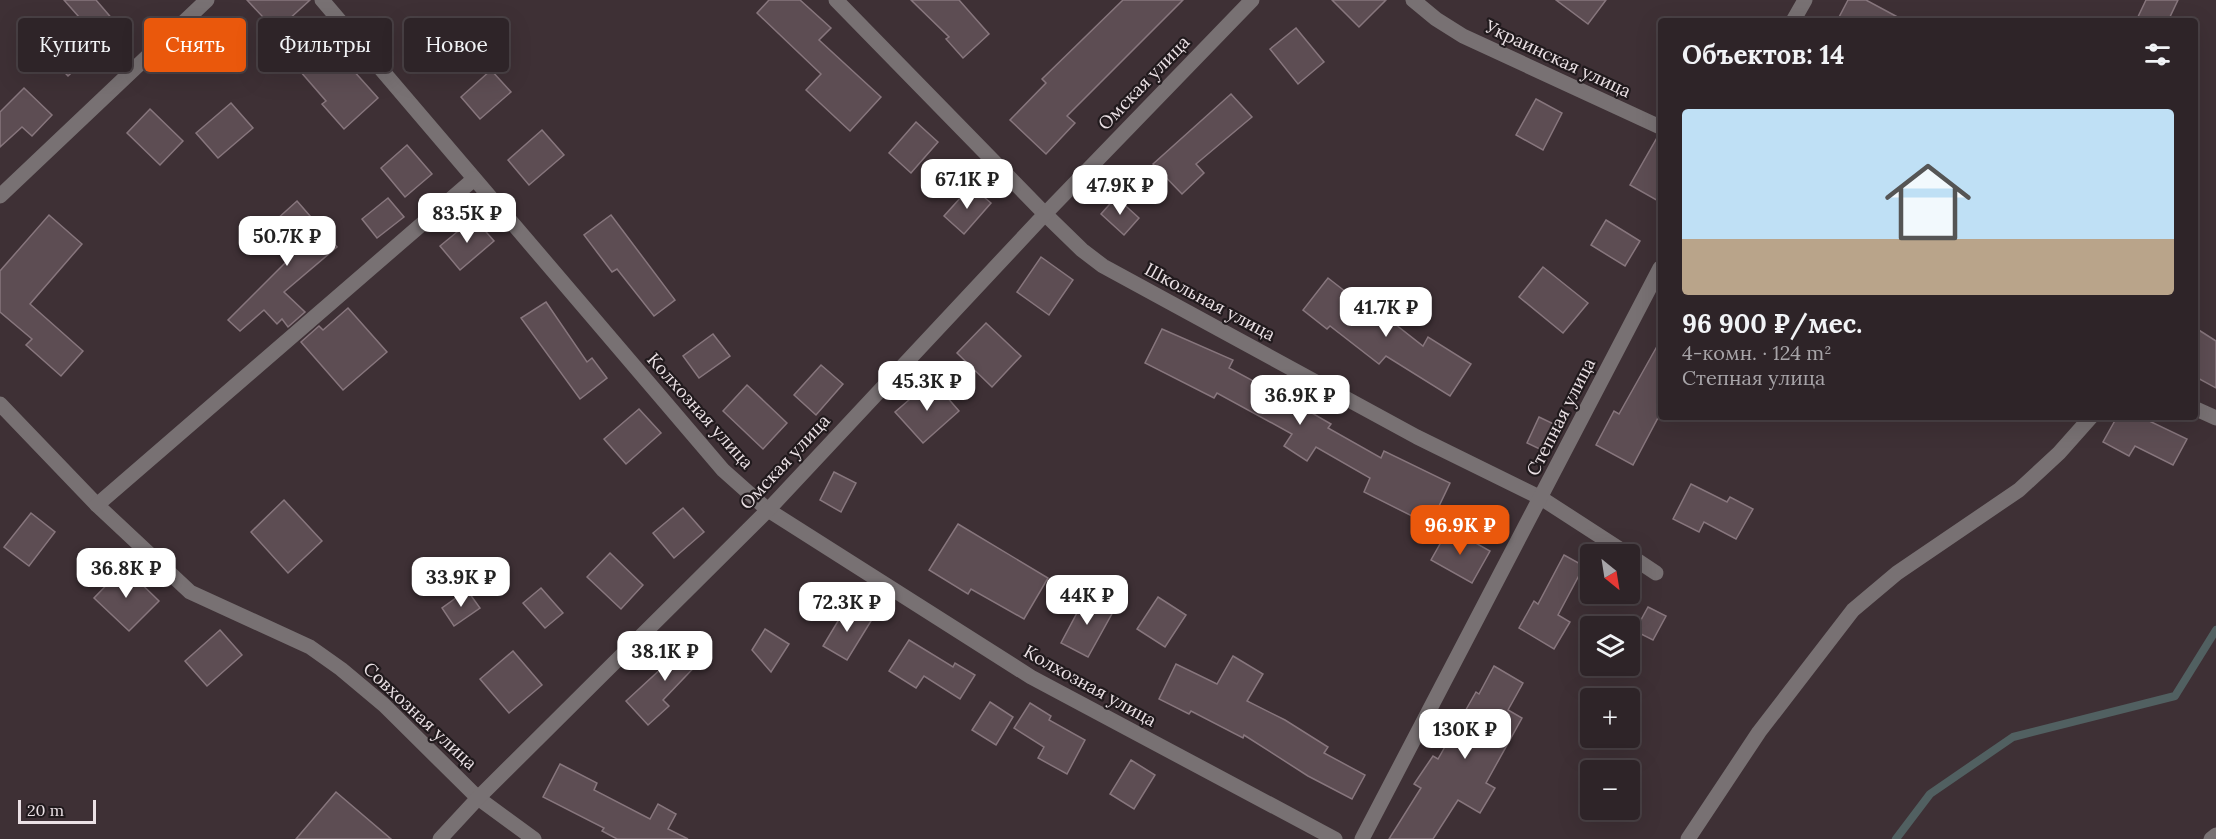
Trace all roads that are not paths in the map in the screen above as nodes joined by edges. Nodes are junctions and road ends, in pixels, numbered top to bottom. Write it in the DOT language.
graph roads {
  1 [pos="207,0"];
  2 [pos="322,0"];
  3 [pos="836,0"];
  4 [pos="1252,0"];
  5 [pos="1413,0"];
  6 [pos="1805,0"];
  7 [pos="1795,18"];
  8 [pos="1658,126"];
  9 [pos="474,179"];
  10 [pos="0,196"];
  11 [pos="1045,214"];
  12 [pos="1658,272"];
  13 [pos="0,404"];
  14 [pos="2198,410"];
  15 [pos="2216,418"];
  16 [pos="2088,420"];
  17 [pos="1541,498"];
  18 [pos="97,505"];
  19 [pos="768,510"];
  20 [pos="1612,544"];
  21 [pos="1640,562"];
  22 [pos="1656,573"];
  23 [pos="478,798"];
  24 [pos="2216,835"];
  25 [pos="440,839"];
  26 [pos="534,839"];
  27 [pos="1335,839"];
  28 [pos="1362,839"];
  29 [pos="1688,839"];
  30 [pos="2211,839"];
  1 -- 10 [label="street"];
  2 -- 9 [label="street, Колхозная улица"];
  3 -- 11 [label="street, Школьная улица"];
  4 -- 11 [label="street, Омская улица"];
  5 -- 8 [label="street, Украинская улица"];
  6 -- 7 [label="street"];
  9 -- 18 [label="street"];
  9 -- 19 [label="street, Колхозная улица"];
  11 -- 17 [label="street, Школьная улица"];
  11 -- 19 [label="street, Омская улица"];
  12 -- 17 [label="street, Степная улица"];
  13 -- 18 [label="street, Совхозная улица"];
  14 -- 15 [label="street"];
  16 -- 29 [label="street"];
  17 -- 20 [label="street, Школьная улица"];
  17 -- 28 [label="street, Степная улица"];
  18 -- 23 [label="street, Совхозная улица"];
  19 -- 23 [label="street, Омская улица"];
  19 -- 27 [label="street, Колхозная улица"];
  21 -- 22 [label="street, Школьная улица"];
  23 -- 25 [label="street, Омская улица"];
  23 -- 26 [label="street, Совхозная улица"];
  24 -- 30 [label="street"];
}
